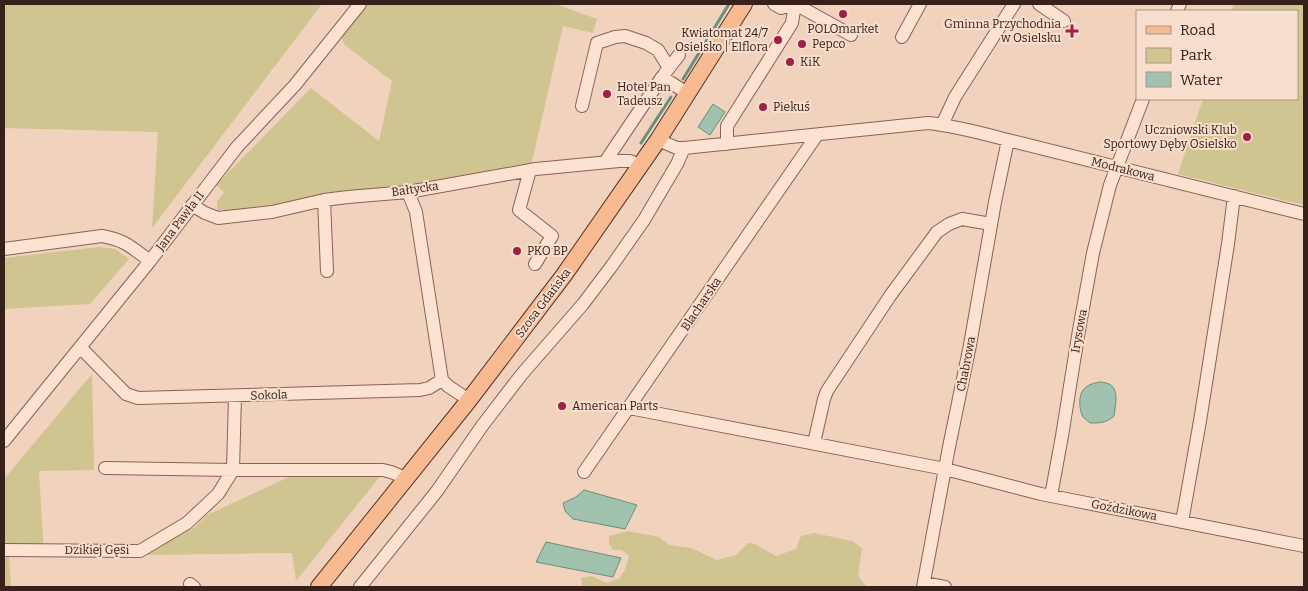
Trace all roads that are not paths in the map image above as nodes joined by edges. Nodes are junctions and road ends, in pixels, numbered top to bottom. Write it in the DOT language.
graph roads {
  1 [pos="360,4"];
  2 [pos="744,4"];
  3 [pos="774,4"];
  4 [pos="795,4"];
  5 [pos="920,4"];
  6 [pos="1014,4"];
  7 [pos="1038,4"];
  8 [pos="1064,21"];
  9 [pos="850,35"];
  10 [pos="902,37"];
  11 [pos="679,55"];
  12 [pos="665,73"];
  13 [pos="687,94"];
  14 [pos="1143,100"];
  15 [pos="582,106"];
  16 [pos="942,124"];
  17 [pos="817,135"];
  18 [pos="658,140"];
  19 [pos="1008,140"];
  20 [pos="727,144"];
  21 [pos="684,148"];
  22 [pos="605,162"];
  23 [pos="640,165"];
  24 [pos="1116,167"];
  25 [pos="530,170"];
  26 [pos="408,192"];
  27 [pos="1234,196"];
  28 [pos="324,200"];
  29 [pos="192,205"];
  30 [pos="1304,214"];
  31 [pos="991,224"];
  32 [pos="4,249"];
  33 [pos="150,261"];
  34 [pos="534,264"];
  35 [pos="327,272"];
  36 [pos="80,347"];
  37 [pos="442,380"];
  38 [pos="235,396"];
  39 [pos="469,400"];
  40 [pos="629,408"];
  41 [pos="4,441"];
  42 [pos="814,443"];
  43 [pos="105,468"];
  44 [pos="945,469"];
  45 [pos="233,470"];
  46 [pos="584,472"];
  47 [pos="406,478"];
  48 [pos="1051,496"];
  49 [pos="1182,522"];
  50 [pos="1304,546"];
  51 [pos="4,550"];
  52 [pos="924,585"];
  53 [pos="319,587"];
  54 [pos="360,587"];
  55 [pos="945,587"];
  1 -- 29 [label="street, Jana Pawła II"];
  2 -- 13 [label="main road, Szosa Gdańska"];
  3 -- 4 [label="street"];
  4 -- 9 [label="street"];
  4 -- 20 [label="street"];
  5 -- 10 [label="street"];
  6 -- 16 [label="street"];
  7 -- 8 [label="street"];
  11 -- 12 [label="street"];
  12 -- 13 [label="street"];
  12 -- 15 [label="street"];
  12 -- 22 [label="street"];
  13 -- 18 [label="main road, Szosa Gdańska"];
  14 -- 24 [label="street, Irysowa"];
  16 -- 17 [label="street, Modrakowa"];
  16 -- 19 [label="street, Modrakowa"];
  17 -- 20 [label="street, Modrakowa"];
  17 -- 40 [label="street, Blacharska"];
  18 -- 21 [label="street"];
  18 -- 23 [label="main road, Szosa Gdańska"];
  19 -- 24 [label="street, Modrakowa"];
  19 -- 31 [label="street, Chabrowa"];
  20 -- 21 [label="street, Modrakowa"];
  21 -- 54 [label="street"];
  22 -- 23 [label="street, Bałtycka"];
  22 -- 25 [label="street, Bałtycka"];
  23 -- 39 [label="main road, Szosa Gdańska"];
  24 -- 27 [label="street, Modrakowa"];
  24 -- 48 [label="street, Irysowa"];
  25 -- 26 [label="street, Bałtycka"];
  25 -- 34 [label="street"];
  26 -- 28 [label="street, Bałtycka"];
  26 -- 37 [label="street"];
  27 -- 30 [label="street, Modrakowa"];
  27 -- 49 [label="street"];
  28 -- 29 [label="street, Bałtycka"];
  28 -- 35 [label="street"];
  29 -- 33 [label="street, Jana Pawła II"];
  31 -- 42 [label="street"];
  31 -- 44 [label="street, Chabrowa"];
  32 -- 33 [label="street"];
  33 -- 36 [label="street, Jana Pawła II"];
  36 -- 38 [label="street, Sokola"];
  36 -- 41 [label="street, Jana Pawła II"];
  37 -- 38 [label="street, Sokola"];
  37 -- 39 [label="street"];
  38 -- 45 [label="street"];
  39 -- 47 [label="main road, Szosa Gdańska"];
  40 -- 42 [label="street, Goździkowa"];
  40 -- 46 [label="street, Blacharska"];
  42 -- 44 [label="street, Goździkowa"];
  43 -- 45 [label="street"];
  44 -- 48 [label="street, Goździkowa"];
  44 -- 52 [label="street, Chabrowa"];
  45 -- 47 [label="street"];
  45 -- 51 [label="street, Dzikiej Gęsi"];
  47 -- 53 [label="main road, Szosa Gdańska"];
  48 -- 49 [label="street, Goździkowa"];
  49 -- 50 [label="street, Goździkowa"];
  52 -- 55 [label="street"];
}
